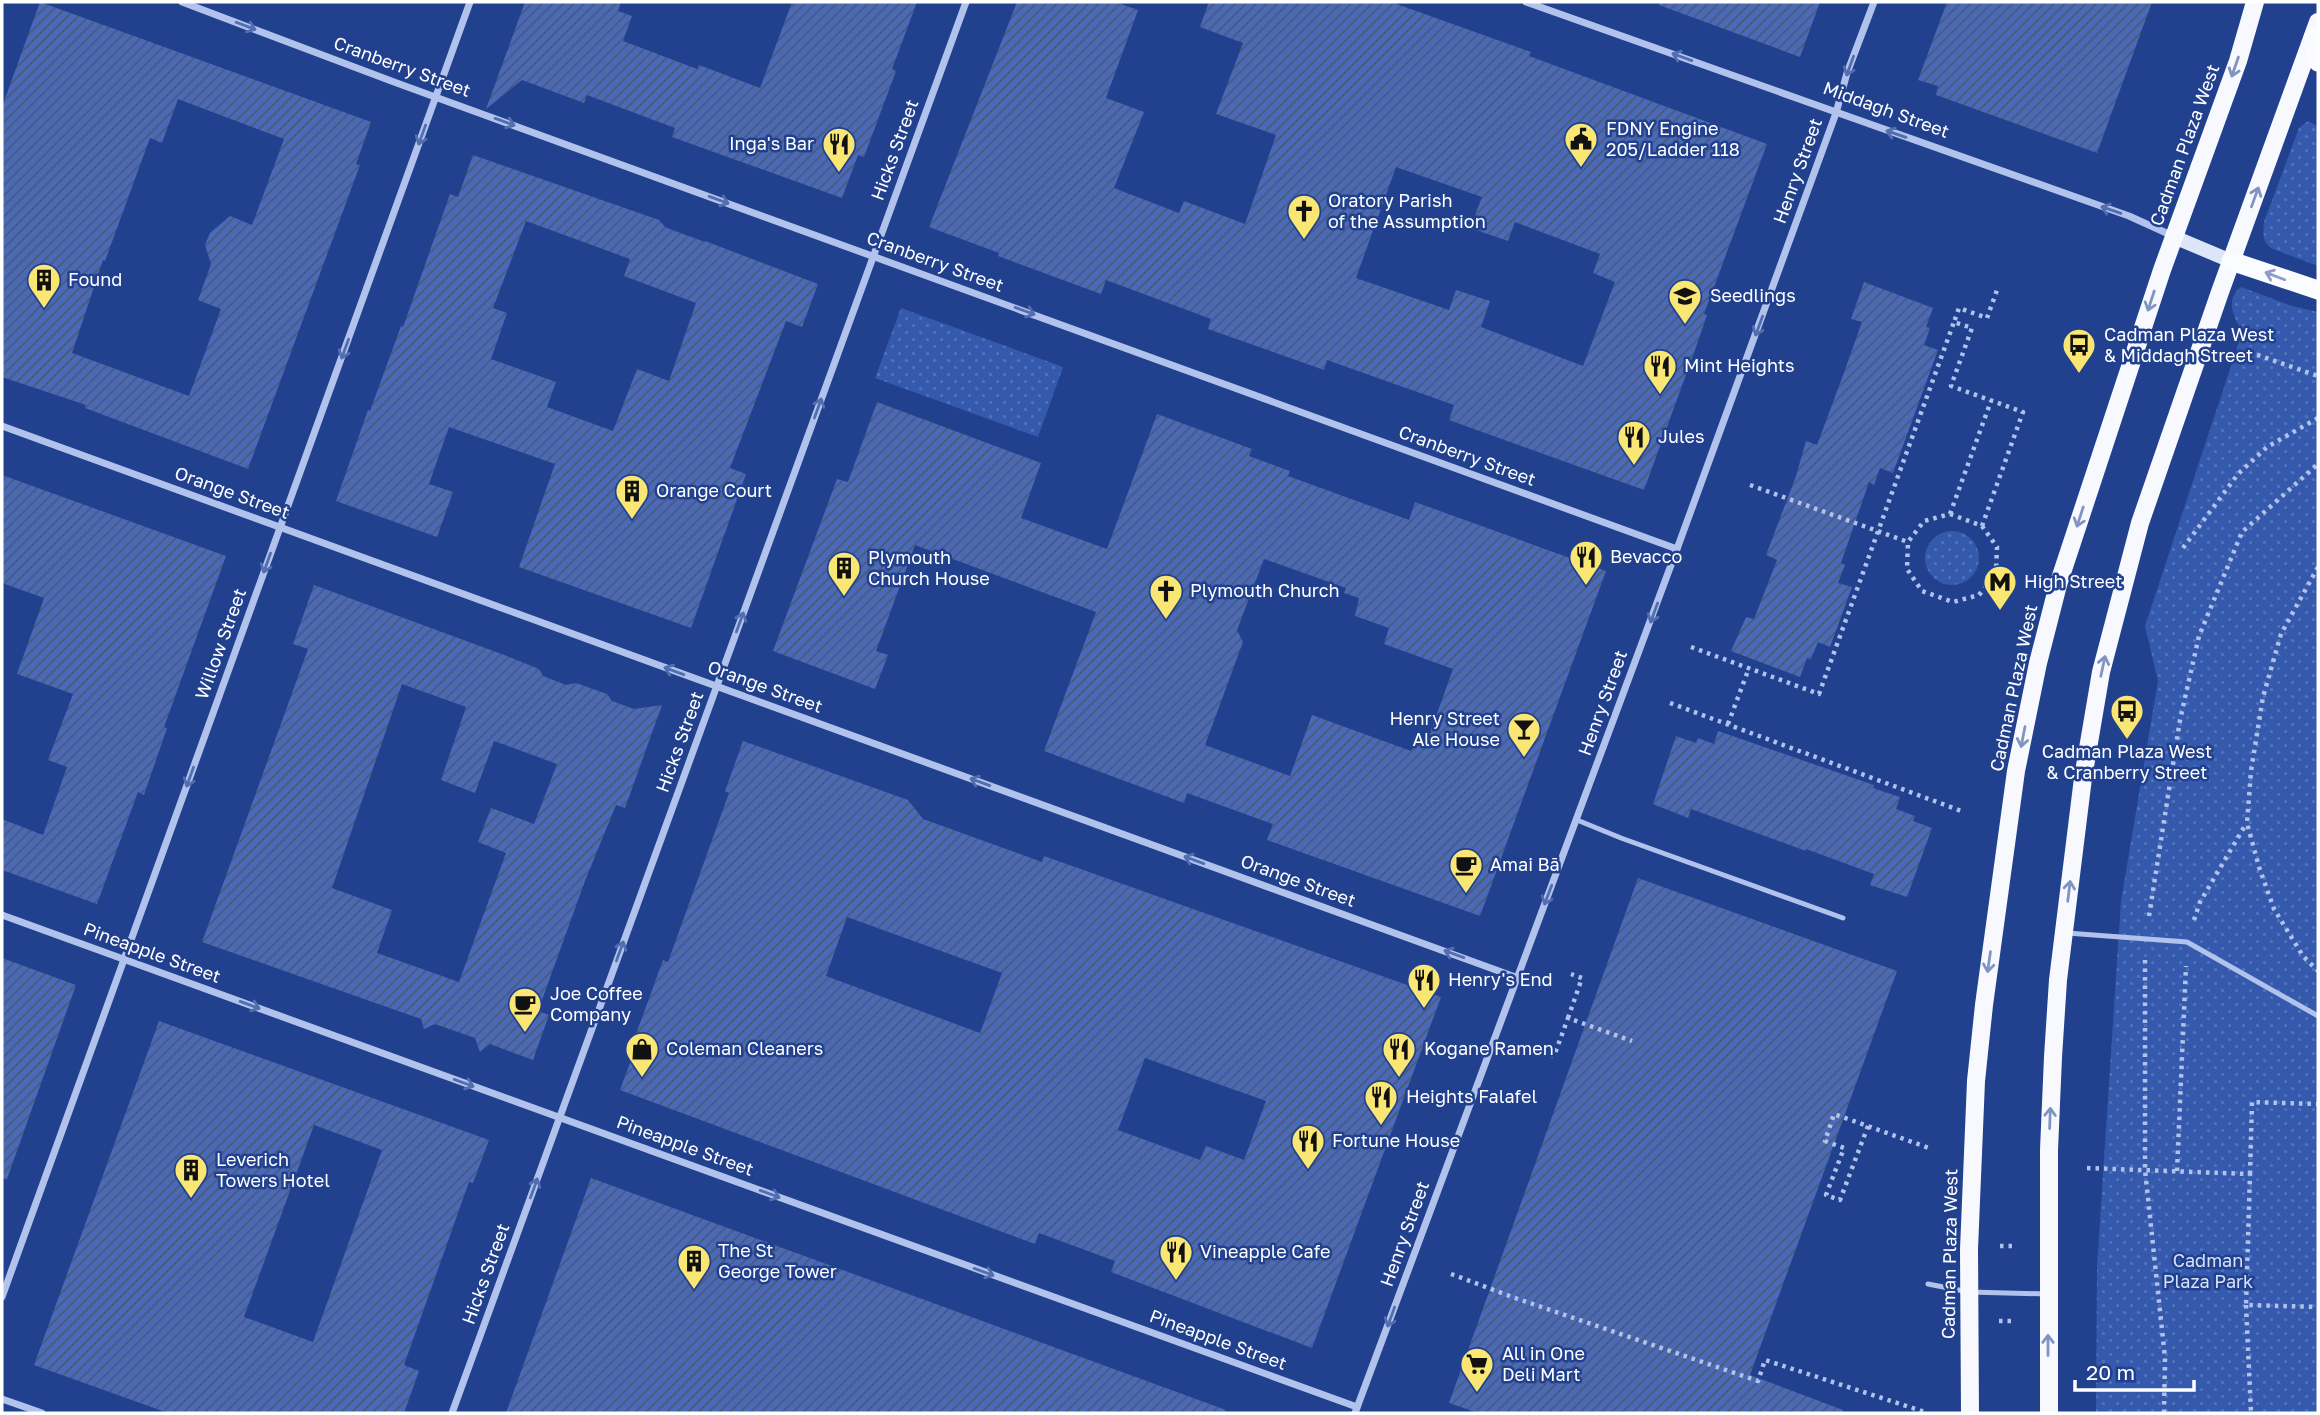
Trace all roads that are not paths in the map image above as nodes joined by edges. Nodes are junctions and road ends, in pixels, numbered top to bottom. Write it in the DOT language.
graph roads {
  1 [pos="182,2"];
  2 [pos="470,2"];
  3 [pos="966,2"];
  4 [pos="1526,2"];
  5 [pos="1874,2"];
  6 [pos="2255,2"];
  7 [pos="2316,30"];
  8 [pos="2318,62"];
  9 [pos="436,97"];
  10 [pos="1836,113"];
  11 [pos="2174,237"];
  12 [pos="873,256"];
  13 [pos="2231,261"];
  14 [pos="2318,290"];
  15 [pos="2,426"];
  16 [pos="280,528"];
  17 [pos="1678,550"];
  18 [pos="716,687"];
  19 [pos="1577,820"];
  20 [pos="2,915"];
  21 [pos="1843,918"];
  22 [pos="2064,932"];
  23 [pos="124,959"];
  24 [pos="1518,978"];
  25 [pos="2318,1016"];
  26 [pos="560,1118"];
  27 [pos="1928,1284"];
  28 [pos="1969,1292"];
  29 [pos="2048,1294"];
  30 [pos="2,1297"];
  31 [pos="2,1399"];
  32 [pos="1356,1410"];
  33 [pos="42,1413"];
  34 [pos="452,1413"];
  35 [pos="1970,1413"];
  36 [pos="2049,1413"];
  1 -- 9 [label="street, Cranberry Street, one-way"];
  2 -- 9 [label="street, Willow Street"];
  3 -- 12 [label="street, Hicks Street"];
  10 -- 4 [label="street, Middagh Street, one-way"];
  5 -- 10 [label="street, Henry Street, one-way"];
  6 -- 11 [label="main road, Cadman Plaza West, one-way"];
  7 -- 8 [label="highway"];
  13 -- 7 [label="main road, one-way"];
  9 -- 12 [label="street, Cranberry Street, one-way"];
  9 -- 16 [label="street, Willow Street, one-way"];
  11 -- 10 [label="street, Middagh Street, one-way"];
  10 -- 17 [label="street, Henry Street, one-way"];
  11 -- 13 [label="main road, Middagh Street"];
  11 -- 28 [label="main road, Cadman Plaza West, one-way"];
  12 -- 17 [label="street, Cranberry Street, one-way"];
  18 -- 12 [label="street, Hicks Street, one-way"];
  14 -- 13 [label="highway, one-way"];
  22 -- 13 [label="main road, one-way"];
  15 -- 16 [label="street, Orange Street"];
  18 -- 16 [label="street, Orange Street, one-way"];
  16 -- 23 [label="street, Willow Street, one-way"];
  17 -- 19 [label="street, Henry Street, one-way"];
  24 -- 18 [label="street, Orange Street, one-way"];
  26 -- 18 [label="street, Hicks Street, one-way"];
  19 -- 21 [label="lane"];
  19 -- 24 [label="street, Henry Street, one-way"];
  20 -- 23 [label="street, Pineapple Street"];
  22 -- 25 [label="lane"];
  29 -- 22 [label="main road, one-way"];
  23 -- 26 [label="street, Pineapple Street, one-way"];
  23 -- 30 [label="street, Willow Street"];
  24 -- 32 [label="street, Henry Street, one-way"];
  26 -- 32 [label="street, Pineapple Street, one-way"];
  34 -- 26 [label="street, Hicks Street, one-way"];
  27 -- 28 [label="lane"];
  28 -- 29 [label="lane"];
  28 -- 35 [label="main road, Cadman Plaza West"];
  36 -- 29 [label="main road, one-way"];
  31 -- 33 [label="street"];
}
